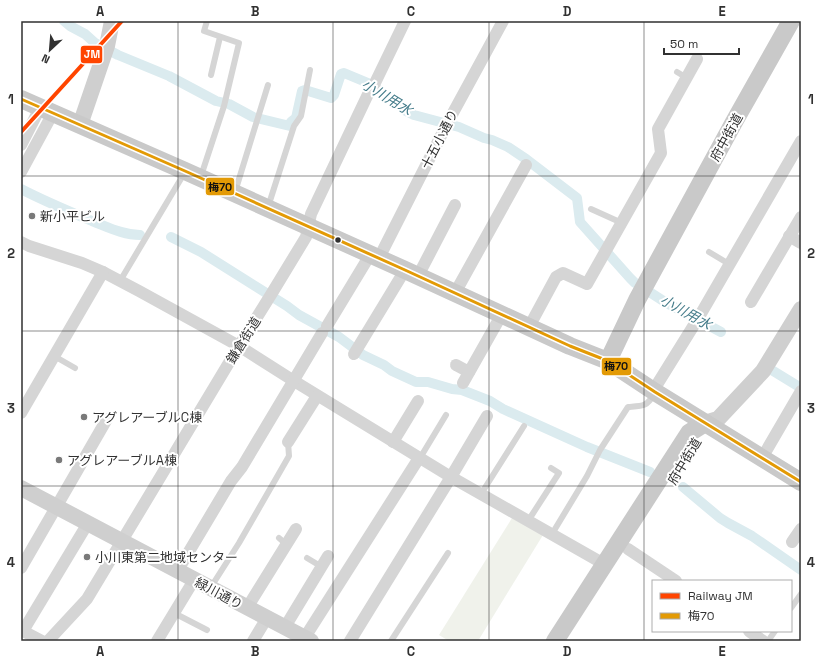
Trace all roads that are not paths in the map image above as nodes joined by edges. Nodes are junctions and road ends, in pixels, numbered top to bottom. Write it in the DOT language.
graph roads {
  1 [pos="112,21"];
  2 [pos="207,21"];
  3 [pos="405,21"];
  4 [pos="503,21"];
  5 [pos="791,21"];
  6 [pos="220,37"];
  7 [pos="697,59"];
  8 [pos="310,70"];
  9 [pos="211,75"];
  10 [pos="268,85"];
  11 [pos="22,101"];
  12 [pos="46,110"];
  13 [pos="80,125"];
  14 [pos="801,141"];
  15 [pos="21,145"];
  16 [pos="526,165"];
  17 [pos="21,172"];
  18 [pos="193,174"];
  19 [pos="234,193"];
  20 [pos="454,205"];
  21 [pos="268,208"];
  22 [pos="591,209"];
  23 [pos="801,216"];
  24 [pos="622,224"];
  25 [pos="308,226"];
  26 [pos="789,236"];
  27 [pos="21,242"];
  28 [pos="801,243"];
  29 [pos="709,252"];
  30 [pos="374,256"];
  31 [pos="730,264"];
  32 [pos="103,272"];
  33 [pos="412,273"];
  34 [pos="120,281"];
  35 [pos="455,293"];
  36 [pos="751,302"];
  37 [pos="801,309"];
  38 [pos="502,314"];
  39 [pos="529,327"];
  40 [pos="238,346"];
  41 [pos="356,351"];
  42 [pos="54,356"];
  43 [pos="608,361"];
  44 [pos="456,365"];
  45 [pos="75,368"];
  46 [pos="294,381"];
  47 [pos="654,392"];
  48 [pos="800,392"];
  49 [pos="317,396"];
  50 [pos="418,400"];
  51 [pos="21,413"];
  52 [pos="446,416"];
  53 [pos="487,416"];
  54 [pos="107,419"];
  55 [pos="705,423"];
  56 [pos="524,426"];
  57 [pos="288,442"];
  58 [pos="392,442"];
  59 [pos="419,458"];
  60 [pos="762,458"];
  61 [pos="551,468"];
  62 [pos="451,477"];
  63 [pos="801,482"];
  64 [pos="21,488"];
  65 [pos="482,494"];
  66 [pos="56,506"];
  67 [pos="528,521"];
  68 [pos="88,523"];
  69 [pos="296,529"];
  70 [pos="801,529"];
  71 [pos="552,535"];
  72 [pos="121,541"];
  73 [pos="792,542"];
  74 [pos="628,549"];
  75 [pos="448,553"];
  76 [pos="328,556"];
  77 [pos="307,558"];
  78 [pos="604,564"];
  79 [pos="322,567"];
  80 [pos="21,568"];
  81 [pos="178,570"];
  82 [pos="194,580"];
  83 [pos="674,580"];
  84 [pos="211,588"];
  85 [pos="801,594"];
  86 [pos="792,607"];
  87 [pos="247,608"];
  88 [pos="174,613"];
  89 [pos="267,618"];
  90 [pos="285,627"];
  91 [pos="22,630"];
  92 [pos="207,630"];
  93 [pos="750,632"];
  94 [pos="774,632"];
  95 [pos="305,640"];
  96 [pos="42,641"];
  97 [pos="48,641"];
  98 [pos="157,641"];
  99 [pos="253,641"];
  100 [pos="350,641"];
  101 [pos="391,641"];
  102 [pos="555,641"];
  103 [pos="569,641"];
  104 [pos="763,641"];
  105 [pos="768,641"];
  1 -- 13 [label="street"];
  2 -- 6 [label="lane"];
  3 -- 25 [label="street, 鎌倉街道"];
  4 -- 30 [label="street, 十五小通り"];
  5 -- 43 [label="main road, 府中街道"];
  6 -- 9 [label="lane"];
  6 -- 18 [label="lane"];
  7 -- 24 [label="street"];
  8 -- 21 [label="lane"];
  10 -- 19 [label="lane"];
  11 -- 12 [label="main road"];
  12 -- 13 [label="main road"];
  12 -- 15 [label="street"];
  12 -- 17 [label="street"];
  13 -- 18 [label="main road"];
  14 -- 31 [label="street"];
  16 -- 35 [label="street"];
  18 -- 19 [label="main road"];
  18 -- 34 [label="lane"];
  19 -- 21 [label="main road"];
  20 -- 33 [label="street"];
  21 -- 25 [label="main road"];
  22 -- 24 [label="lane"];
  23 -- 26 [label="street"];
  24 -- 39 [label="street"];
  25 -- 30 [label="main road"];
  25 -- 40 [label="street, 鎌倉街道"];
  26 -- 28 [label="street"];
  26 -- 36 [label="street"];
  27 -- 32 [label="street"];
  29 -- 31 [label="lane"];
  30 -- 33 [label="main road"];
  30 -- 46 [label="street, 十五小通り"];
  31 -- 47 [label="street"];
  32 -- 34 [label="street"];
  32 -- 42 [label="street"];
  33 -- 35 [label="main road"];
  33 -- 41 [label="street"];
  34 -- 40 [label="street"];
  35 -- 38 [label="main road"];
  37 -- 55 [label="street"];
  38 -- 39 [label="main road"];
  38 -- 44 [label="street"];
  39 -- 43 [label="main road"];
  40 -- 46 [label="street"];
  40 -- 72 [label="street, 鎌倉街道"];
  42 -- 45 [label="lane"];
  42 -- 51 [label="street"];
  43 -- 47 [label="main road"];
  46 -- 49 [label="street"];
  46 -- 81 [label="street, 十五小通り"];
  47 -- 55 [label="main road"];
  47 -- 71 [label="lane"];
  48 -- 60 [label="street"];
  49 -- 57 [label="street"];
  49 -- 58 [label="street"];
  50 -- 58 [label="street"];
  52 -- 59 [label="lane"];
  53 -- 62 [label="street"];
  54 -- 66 [label="street"];
  55 -- 60 [label="main road"];
  55 -- 74 [label="main road, 府中街道"];
  55 -- 78 [label="main road, 府中街道"];
  56 -- 65 [label="lane"];
  57 -- 84 [label="lane"];
  58 -- 59 [label="street"];
  59 -- 62 [label="street"];
  59 -- 95 [label="street"];
  60 -- 63 [label="main road"];
  61 -- 67 [label="lane"];
  62 -- 65 [label="street"];
  62 -- 100 [label="street"];
  64 -- 66 [label="street, 緑川通り"];
  65 -- 67 [label="street"];
  66 -- 68 [label="street, 緑川通り"];
  66 -- 80 [label="street"];
  67 -- 71 [label="street"];
  68 -- 72 [label="street, 緑川通り"];
  68 -- 91 [label="street"];
  69 -- 87 [label="street"];
  70 -- 73 [label="street"];
  71 -- 78 [label="street"];
  72 -- 81 [label="street, 緑川通り"];
  72 -- 97 [label="street, 鎌倉街道"];
  74 -- 83 [label="street"];
  74 -- 103 [label="main road, 府中街道"];
  75 -- 101 [label="lane"];
  76 -- 79 [label="street"];
  77 -- 79 [label="lane"];
  78 -- 102 [label="main road, 府中街道"];
  79 -- 90 [label="street"];
  81 -- 82 [label="street, 緑川通り"];
  82 -- 84 [label="street, 緑川通り"];
  82 -- 88 [label="street"];
  84 -- 87 [label="street, 緑川通り"];
  85 -- 86 [label="lane"];
  87 -- 89 [label="street, 緑川通り"];
  88 -- 92 [label="lane"];
  88 -- 98 [label="street"];
  89 -- 90 [label="street, 緑川通り"];
  89 -- 99 [label="street"];
  90 -- 95 [label="street, 緑川通り"];
  91 -- 96 [label="street"];
  93 -- 104 [label="street"];
  94 -- 105 [label="lane"];
}
